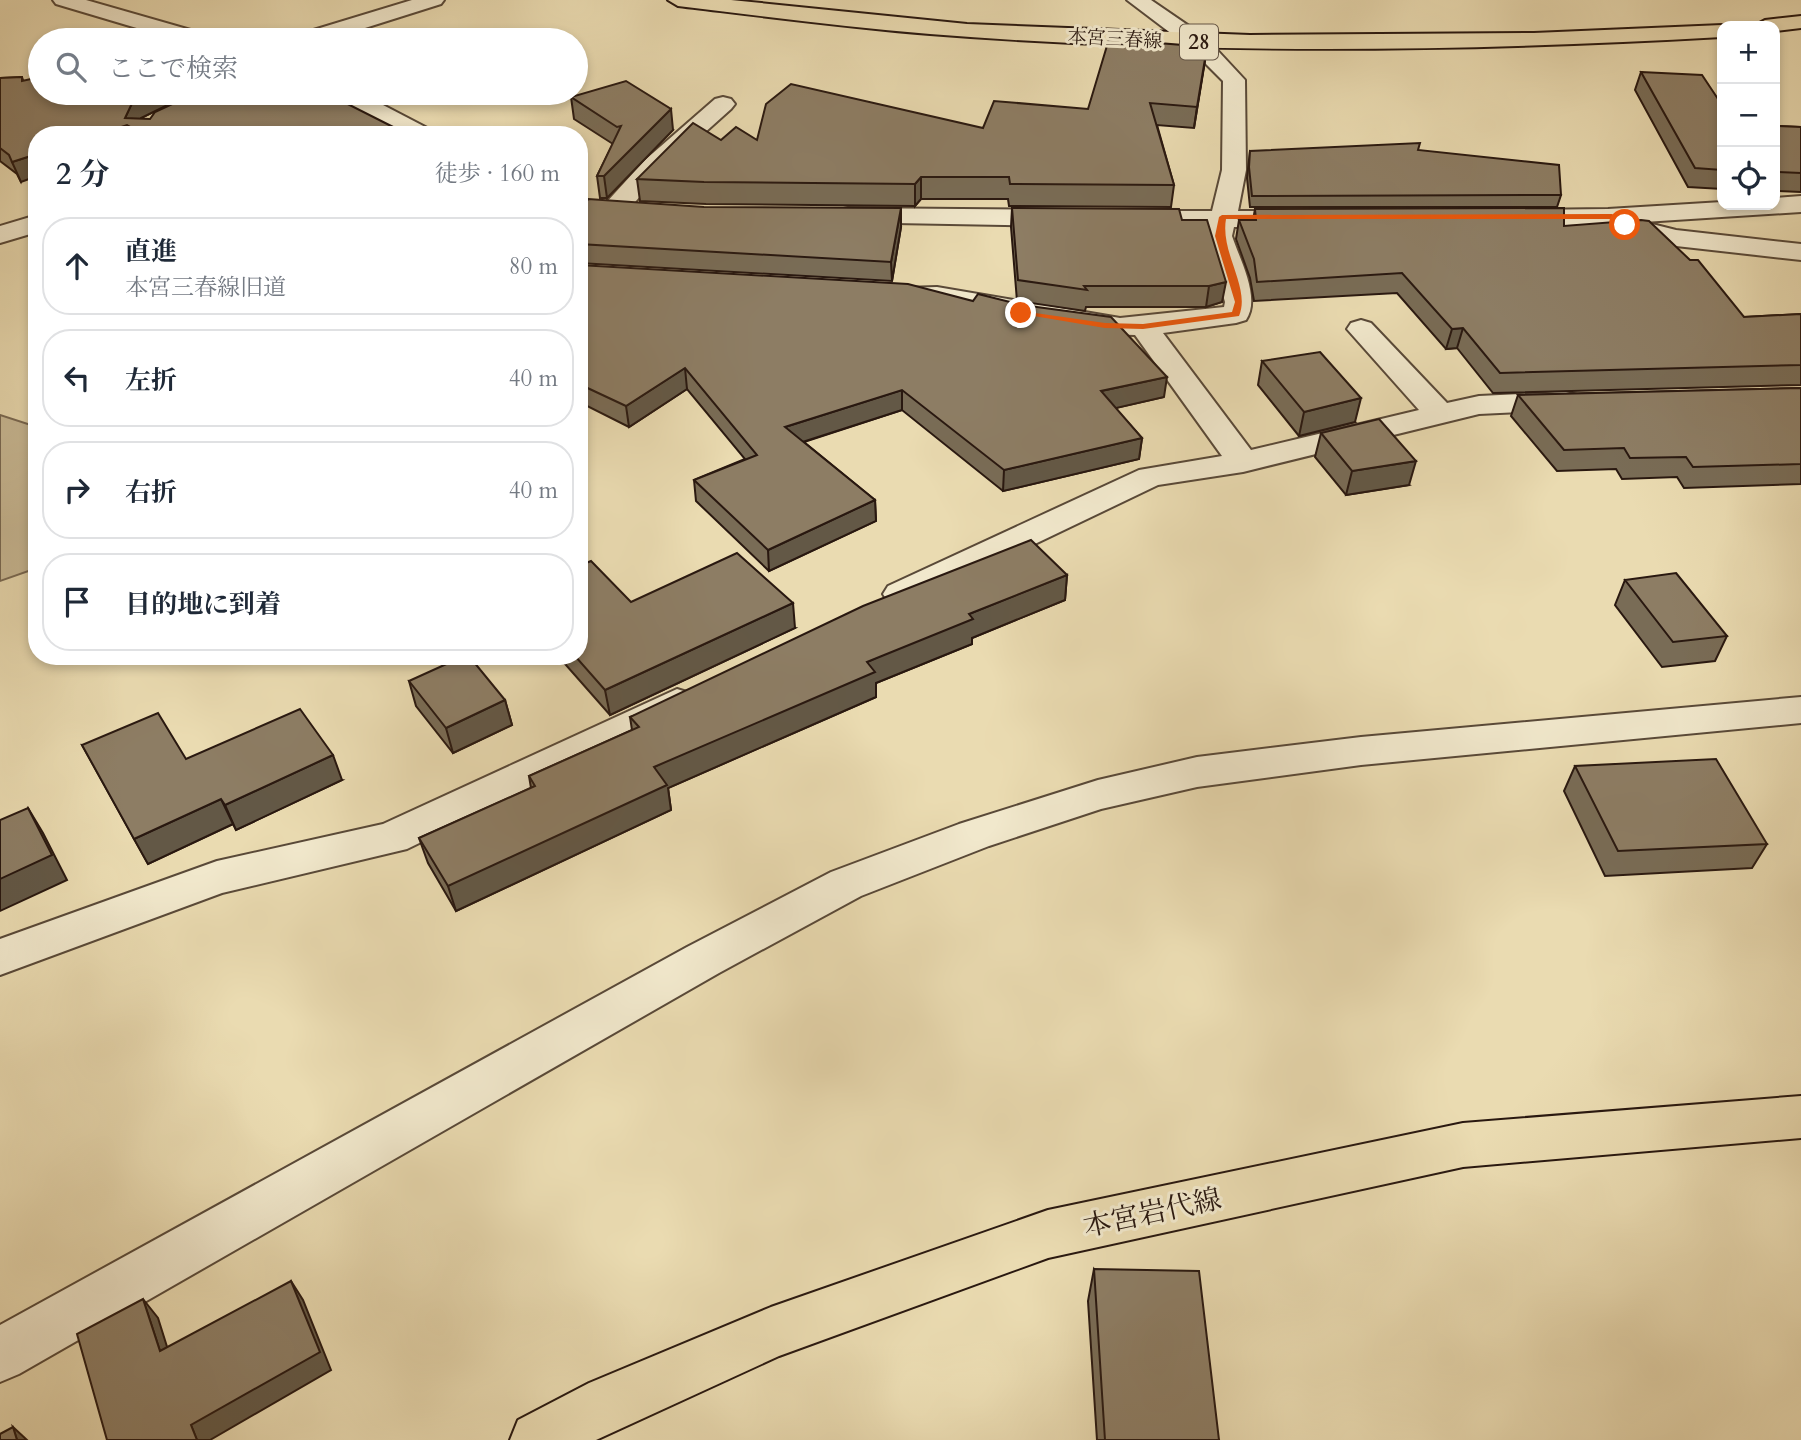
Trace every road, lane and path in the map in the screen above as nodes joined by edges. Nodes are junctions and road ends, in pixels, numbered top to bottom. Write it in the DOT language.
graph roads {
  1 [pos="63,0"];
  2 [pos="434,0"];
  3 [pos="678,0"];
  4 [pos="1137,0"];
  5 [pos="1801,22"];
  6 [pos="1780,24"];
  7 [pos="159,28"];
  8 [pos="344,28"];
  9 [pos="1717,31"];
  10 [pos="1197,42"];
  11 [pos="723,104"];
  12 [pos="366,105"];
  13 [pos="405,126"];
  14 [pos="1801,204"];
  15 [pos="640,213"];
  16 [pos="825,216"];
  17 [pos="1222,217"];
  18 [pos="1612,217"];
  19 [pos="1337,219"];
  20 [pos="1487,219"];
  21 [pos="28,226"];
  22 [pos="0,235"];
  23 [pos="1801,252"];
  24 [pos="885,293"];
  25 [pos="1143,326"];
  26 [pos="1361,329"];
  27 [pos="1604,400"];
  28 [pos="1440,414"];
  29 [pos="1243,462"];
  30 [pos="876,607"];
  31 [pos="702,690"];
  32 [pos="1801,710"];
  33 [pos="0,957"];
  34 [pos="1801,1117"];
  35 [pos="0,1355"];
  36 [pos="538,1440"];
  1 -- 7 [label="street"];
  2 -- 8 [label="street"];
  3 -- 10 [label="main road, 本宮三春線 / 28"];
  4 -- 10 [label="street"];
  5 -- 6 [label="main road"];
  9 -- 10 [label="main road, 本宮三春線 / 28"];
  10 -- 17 [label="street"];
  11 -- 15 [label="street"];
  12 -- 13 [label="street"];
  14 -- 18 [label="street"];
  16 -- 17 [label="street"];
  17 -- 19 [label="street"];
  17 -- 25 [label="street"];
  18 -- 20 [label="street"];
  18 -- 23 [label="street"];
  21 -- 22 [label="street"];
  24 -- 25 [label="street"];
  25 -- 29 [label="street"];
  26 -- 28 [label="street"];
  27 -- 28 [label="street"];
  28 -- 29 [label="street"];
  29 -- 30 [label="street"];
  31 -- 33 [label="street"];
  32 -- 35 [label="street"];
  34 -- 36 [label="main road, 本宮岩代線"];
}
